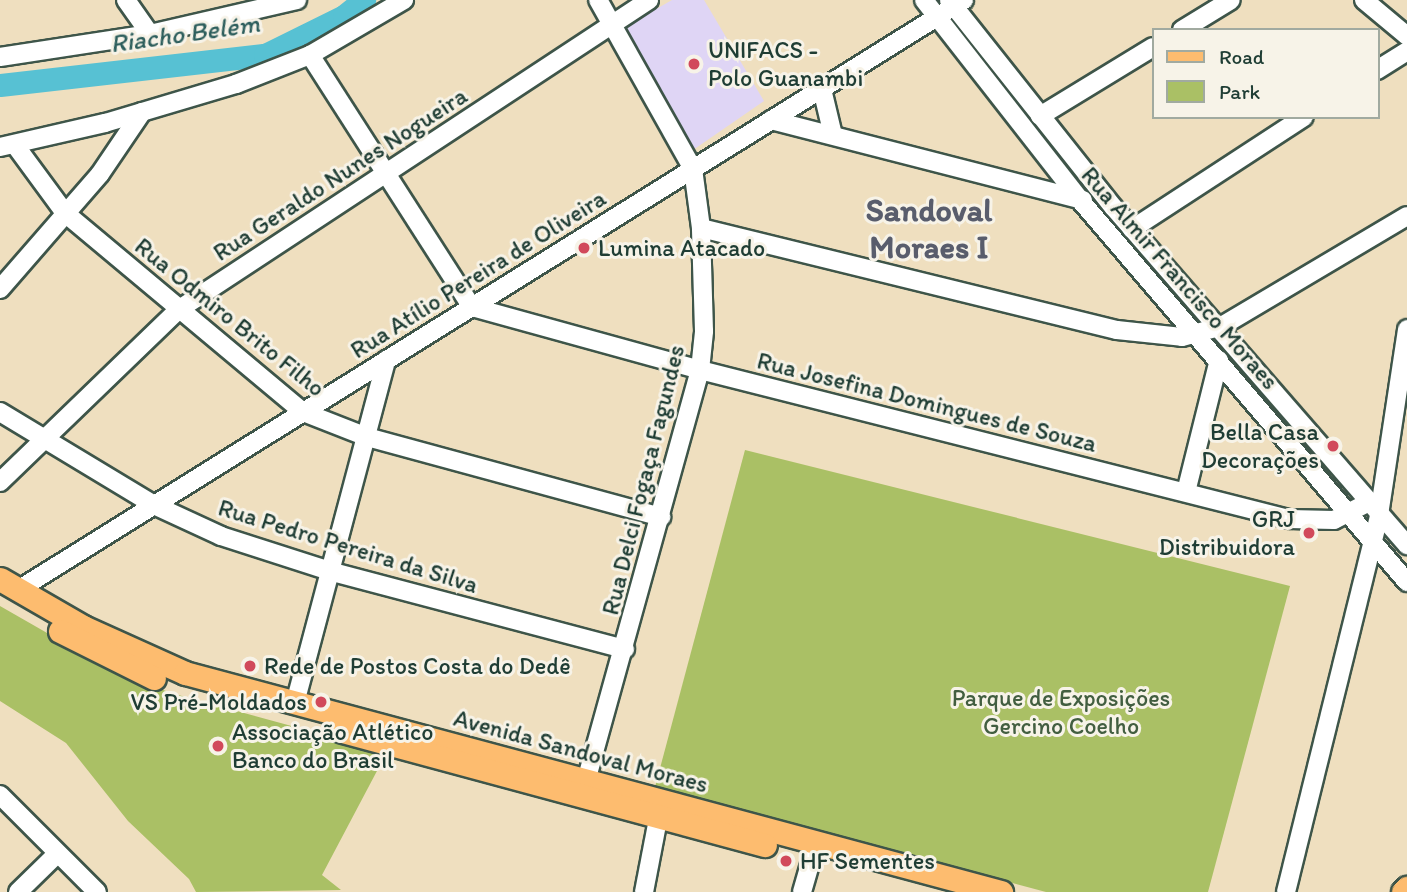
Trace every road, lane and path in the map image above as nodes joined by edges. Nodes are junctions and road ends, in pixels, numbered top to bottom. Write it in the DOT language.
graph roads {
  1 [pos="126,0"];
  2 [pos="297,0"];
  3 [pos="404,0"];
  4 [pos="598,0"];
  5 [pos="649,0"];
  6 [pos="924,0"];
  7 [pos="1231,0"];
  8 [pos="1364,0"];
  9 [pos="956,2"];
  10 [pos="937,17"];
  11 [pos="612,28"];
  12 [pos="1185,28"];
  13 [pos="150,34"];
  14 [pos="1407,36"];
  15 [pos="1152,48"];
  16 [pos="1407,51"];
  17 [pos="310,55"];
  18 [pos="0,57"];
  19 [pos="1379,69"];
  20 [pos="822,89"];
  21 [pos="142,112"];
  22 [pos="1040,116"];
  23 [pos="1301,119"];
  24 [pos="771,120"];
  25 [pos="833,135"];
  26 [pos="8,146"];
  27 [pos="693,169"];
  28 [pos="386,172"];
  29 [pos="1080,200"];
  30 [pos="1114,208"];
  31 [pos="65,213"];
  32 [pos="1407,216"];
  33 [pos="701,228"];
  34 [pos="1132,229"];
  35 [pos="0,289"];
  36 [pos="472,307"];
  37 [pos="178,310"];
  38 [pos="1220,327"];
  39 [pos="1407,329"];
  40 [pos="1196,333"];
  41 [pos="386,360"];
  42 [pos="1219,360"];
  43 [pos="700,370"];
  44 [pos="0,412"];
  45 [pos="303,412"];
  46 [pos="367,438"];
  47 [pos="44,441"];
  48 [pos="0,482"];
  49 [pos="1186,492"];
  50 [pos="154,505"];
  51 [pos="1374,508"];
  52 [pos="1349,512"];
  53 [pos="661,517"];
  54 [pos="1373,541"];
  55 [pos="1407,545"];
  56 [pos="333,572"];
  57 [pos="1407,582"];
  58 [pos="6,588"];
  59 [pos="625,649"];
  60 [pos="295,703"];
  61 [pos="405,739"];
  62 [pos="586,781"];
  63 [pos="0,796"];
  64 [pos="660,808"];
  65 [pos="57,854"];
  66 [pos="813,858"];
  67 [pos="863,863"];
  68 [pos="1407,888"];
  69 [pos="18,892"];
  70 [pos="97,892"];
  71 [pos="644,892"];
  72 [pos="802,892"];
  73 [pos="942,892"];
  74 [pos="1001,892"];
  75 [pos="1286,892"];
  76 [pos="1403,892"];
  1 -- 13 [label="street"];
  2 -- 13 [label="street"];
  3 -- 17 [label="street"];
  4 -- 11 [label="street, Rua Delci Fogaça Fagundes"];
  5 -- 11 [label="street, Rua Geraldo Nunes Nogueira"];
  6 -- 10 [label="street, Rua Almir Francisco Moraes"];
  7 -- 12 [label="street"];
  8 -- 14 [label="street"];
  9 -- 10 [label="street, Rua Atílio Pereira de Oliveira"];
  9 -- 22 [label="street, Rua Almir Francisco Moraes"];
  10 -- 20 [label="street, Rua Atílio Pereira de Oliveira"];
  10 -- 29 [label="street, Rua Almir Francisco Moraes"];
  11 -- 27 [label="street, Rua Delci Fogaça Fagundes"];
  11 -- 28 [label="street, Rua Geraldo Nunes Nogueira"];
  13 -- 18 [label="street"];
  15 -- 22 [label="street"];
  16 -- 19 [label="street"];
  17 -- 21 [label="street"];
  17 -- 28 [label="street"];
  20 -- 24 [label="street, Rua Atílio Pereira de Oliveira"];
  20 -- 25 [label="street"];
  21 -- 26 [label="street"];
  21 -- 31 [label="street"];
  22 -- 30 [label="street, Rua Almir Francisco Moraes"];
  23 -- 34 [label="street"];
  24 -- 25 [label="street"];
  24 -- 27 [label="street, Rua Atílio Pereira de Oliveira"];
  25 -- 29 [label="street"];
  26 -- 31 [label="street, Rua Odmiro Brito Filho"];
  27 -- 33 [label="street, Rua Delci Fogaça Fagundes"];
  27 -- 36 [label="street, Rua Atílio Pereira de Oliveira"];
  28 -- 36 [label="street"];
  28 -- 37 [label="street, Rua Geraldo Nunes Nogueira"];
  29 -- 30 [label="street"];
  29 -- 40 [label="street, Rua Almir Francisco Moraes"];
  30 -- 34 [label="street, Rua Almir Francisco Moraes"];
  31 -- 35 [label="street"];
  31 -- 37 [label="street, Rua Odmiro Brito Filho"];
  32 -- 38 [label="street"];
  33 -- 40 [label="street"];
  33 -- 43 [label="street, Rua Delci Fogaça Fagundes"];
  34 -- 38 [label="street, Rua Almir Francisco Moraes"];
  36 -- 41 [label="street, Rua Atílio Pereira de Oliveira"];
  36 -- 43 [label="street, Rua Josefina Domingues de Souza"];
  37 -- 45 [label="street, Rua Odmiro Brito Filho"];
  37 -- 47 [label="street, Rua Geraldo Nunes Nogueira"];
  38 -- 40 [label="street"];
  38 -- 51 [label="street, Rua Almir Francisco Moraes"];
  39 -- 51 [label="street"];
  40 -- 42 [label="street, Rua Almir Francisco Moraes"];
  41 -- 45 [label="street, Rua Atílio Pereira de Oliveira"];
  41 -- 46 [label="street"];
  42 -- 49 [label="street"];
  42 -- 52 [label="street, Rua Almir Francisco Moraes"];
  43 -- 49 [label="street, Rua Josefina Domingues de Souza"];
  43 -- 53 [label="street, Rua Delci Fogaça Fagundes"];
  44 -- 47 [label="street, Rua Pedro Pereira da Silva"];
  45 -- 46 [label="street, Rua Odmiro Brito Filho"];
  45 -- 50 [label="street, Rua Atílio Pereira de Oliveira"];
  46 -- 53 [label="street, Rua Odmiro Brito Filho"];
  46 -- 56 [label="street"];
  47 -- 48 [label="street, Rua Geraldo Nunes Nogueira"];
  47 -- 50 [label="street, Rua Pedro Pereira da Silva"];
  49 -- 52 [label="street, Rua Josefina Domingues de Souza"];
  50 -- 56 [label="street, Rua Pedro Pereira da Silva"];
  50 -- 58 [label="street, Rua Atílio Pereira de Oliveira"];
  51 -- 52 [label="street, Rua Josefina Domingues de Souza"];
  51 -- 54 [label="street"];
  51 -- 55 [label="street, Rua Almir Francisco Moraes"];
  52 -- 54 [label="street, Rua Almir Francisco Moraes"];
  53 -- 59 [label="street, Rua Delci Fogaça Fagundes"];
  54 -- 57 [label="street, Rua Almir Francisco Moraes"];
  54 -- 75 [label="street"];
  56 -- 59 [label="street, Rua Pedro Pereira da Silva"];
  56 -- 60 [label="street"];
  58 -- 60 [label="main road, Avenida Sandoval Moraes"];
  58 -- 61 [label="main road, Avenida Sandoval Moraes"];
  59 -- 62 [label="street, Rua Delci Fogaça Fagundes"];
  60 -- 61 [label="main road, Avenida Sandoval Moraes"];
  61 -- 62 [label="main road, Avenida Sandoval Moraes"];
  61 -- 64 [label="main road, Avenida Sandoval Moraes"];
  62 -- 64 [label="main road, Avenida Sandoval Moraes"];
  63 -- 65 [label="street"];
  64 -- 66 [label="main road, Avenida Sandoval Moraes"];
  64 -- 67 [label="main road, Avenida Sandoval Moraes"];
  64 -- 71 [label="street"];
  65 -- 69 [label="street"];
  65 -- 70 [label="street"];
  66 -- 67 [label="main road, Avenida Sandoval Moraes"];
  66 -- 72 [label="street"];
  67 -- 73 [label="main road, Avenida Sandoval Moraes"];
  67 -- 74 [label="main road, Avenida Sandoval Moraes"];
  68 -- 76 [label="main road"];
}
